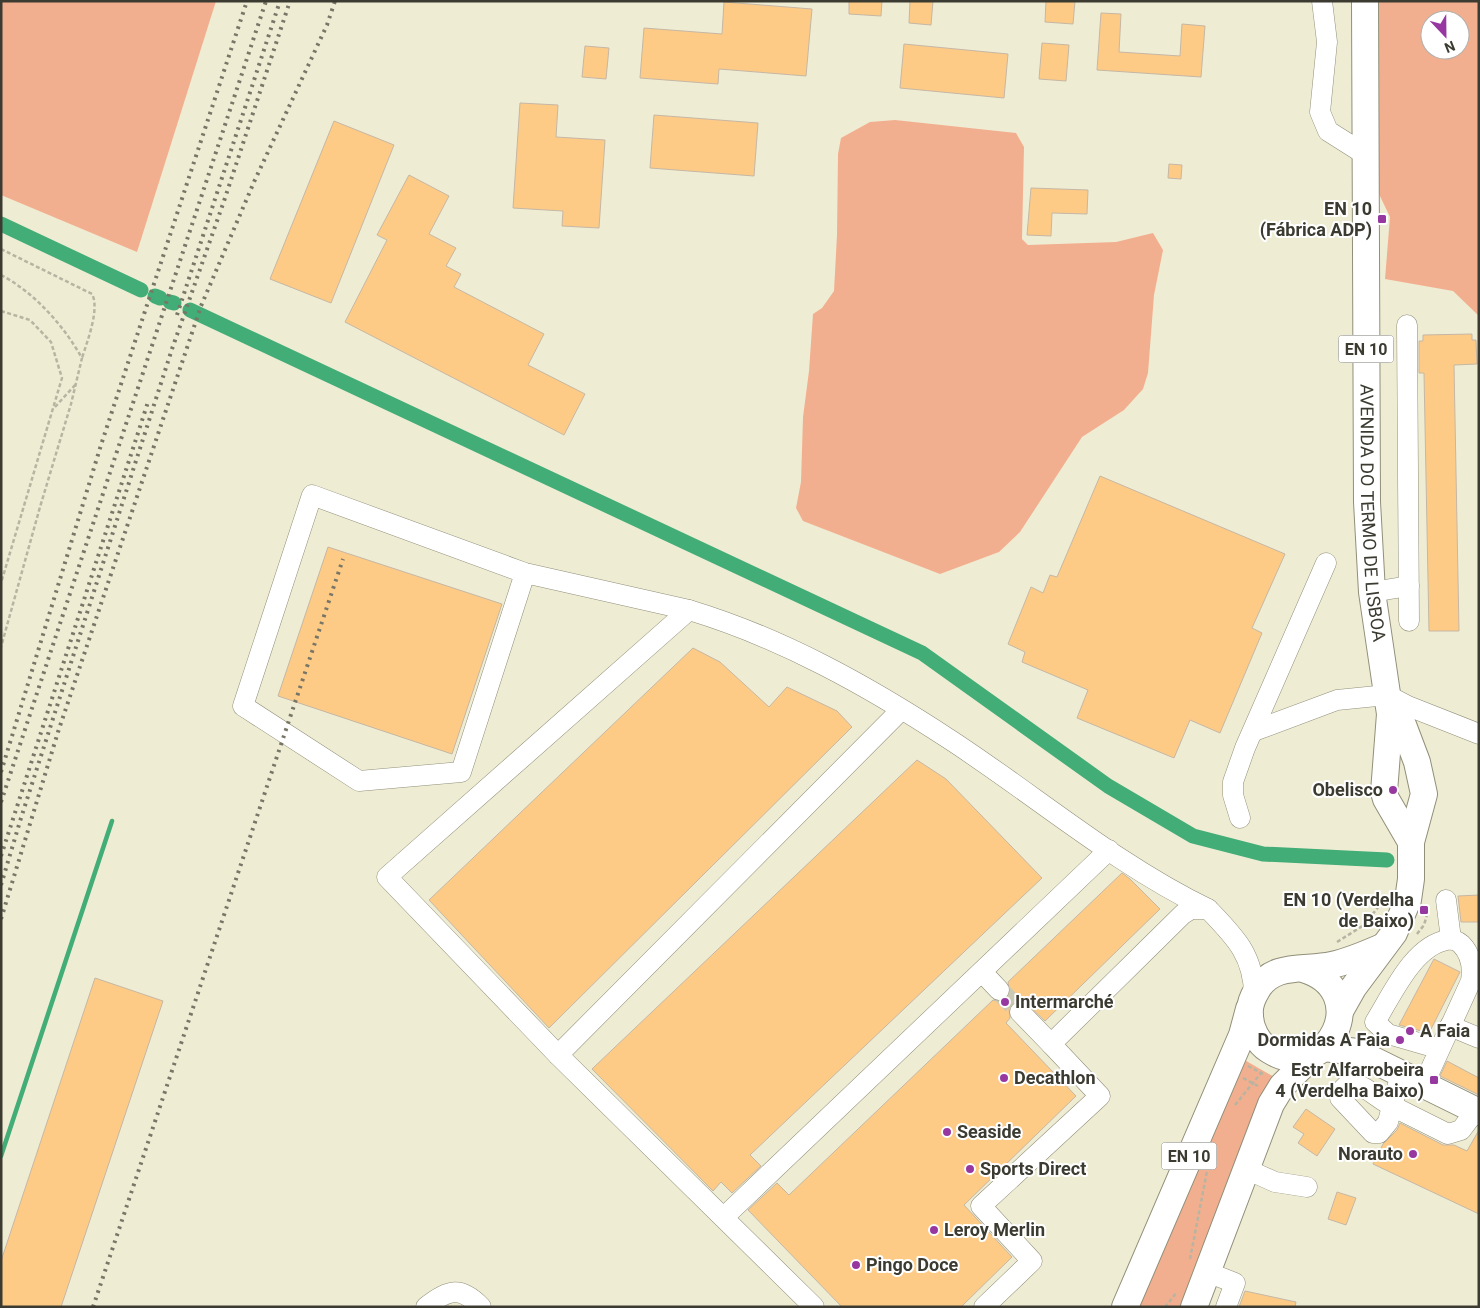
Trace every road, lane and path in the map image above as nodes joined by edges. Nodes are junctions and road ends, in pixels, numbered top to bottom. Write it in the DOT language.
graph roads {
  1 [pos="1322,1"];
  2 [pos="1365,1"];
  3 [pos="1366,155"];
  4 [pos="1,249"];
  5 [pos="1,275"];
  6 [pos="1,311"];
  7 [pos="1407,325"];
  8 [pos="82,358"];
  9 [pos="77,382"];
  10 [pos="54,408"];
  11 [pos="1326,564"];
  12 [pos="525,573"];
  13 [pos="1,583"];
  14 [pos="1409,586"];
  15 [pos="1372,592"];
  16 [pos="689,610"];
  17 [pos="1409,622"];
  18 [pos="1,646"];
  19 [pos="1387,695"];
  20 [pos="901,710"];
  21 [pos="1254,731"];
  22 [pos="1479,734"];
  23 [pos="1240,818"];
  24 [pos="1411,842"];
  25 [pos="1109,850"];
  26 [pos="1446,900"];
  27 [pos="1208,910"];
  28 [pos="1450,939"];
  29 [pos="1382,947"];
  30 [pos="1303,969"];
  31 [pos="982,972"];
  32 [pos="999,990"];
  33 [pos="1252,999"];
  34 [pos="1020,1012"];
  35 [pos="1340,1016"];
  36 [pos="1450,1026"];
  37 [pos="1479,1038"];
  38 [pos="1051,1044"];
  39 [pos="1440,1049"];
  40 [pos="1320,1050"];
  41 [pos="1356,1052"];
  42 [pos="558,1055"];
  43 [pos="1227,1067"];
  44 [pos="1261,1073"];
  45 [pos="1412,1080"];
  46 [pos="1253,1084"];
  47 [pos="1277,1095"];
  48 [pos="1232,1107"];
  49 [pos="1477,1111"];
  50 [pos="1210,1158"];
  51 [pos="1246,1169"];
  52 [pos="1307,1187"];
  53 [pos="724,1217"];
  54 [pos="1198,1268"];
  55 [pos="1187,1296"];
  56 [pos="426,1307"];
  57 [pos="481,1307"];
  58 [pos="814,1307"];
  59 [pos="984,1307"];
  60 [pos="1125,1307"];
  61 [pos="1165,1307"];
  62 [pos="1226,1307"];
  1 -- 3 [label="street"];
  2 -- 3 [label="main road, AVENIDA DO TERMO DE LISBOA / EN 10"];
  3 -- 15 [label="main road, AVENIDA DO TERMO DE LISBOA / EN 10"];
  4 -- 8 [label="path"];
  5 -- 8 [label="path"];
  6 -- 10 [label="path"];
  7 -- 14 [label="street"];
  8 -- 9 [label="path"];
  9 -- 10 [label="path"];
  9 -- 18 [label="path"];
  10 -- 13 [label="path"];
  11 -- 21 [label="street"];
  12 -- 12 [label="street"];
  12 -- 16 [label="street"];
  14 -- 15 [label="street"];
  14 -- 17 [label="street"];
  15 -- 19 [label="main road, AVENIDA DO TERMO DE LISBOA / EN 10"];
  16 -- 20 [label="street"];
  16 -- 42 [label="street"];
  19 -- 21 [label="street"];
  19 -- 22 [label="street"];
  19 -- 24 [label="main road, AVENIDA DO TERMO DE LISBOA / EN 10"];
  19 -- 24 [label="main road, AVENIDA DO TERMO DE LISBOA"];
  20 -- 25 [label="street"];
  20 -- 42 [label="street"];
  21 -- 23 [label="street"];
  24 -- 29 [label="main road, AVENIDA DO TERMO DE LISBOA"];
  25 -- 27 [label="street"];
  25 -- 31 [label="street"];
  26 -- 28 [label="street"];
  27 -- 33 [label="street"];
  27 -- 38 [label="street"];
  28 -- 36 [label="street"];
  28 -- 39 [label="street"];
  29 -- 30 [label="main road, EN 10"];
  29 -- 35 [label="main road, AVENIDA DO TERMO DE LISBOA"];
  30 -- 33 [label="main road, EN 10"];
  30 -- 35 [label="main road"];
  31 -- 32 [label="street"];
  31 -- 53 [label="street"];
  33 -- 40 [label="main road"];
  33 -- 43 [label="main road, EN 10"];
  34 -- 38 [label="street"];
  35 -- 40 [label="main road"];
  35 -- 41 [label="main road"];
  36 -- 37 [label="street"];
  36 -- 39 [label="street"];
  38 -- 59 [label="street"];
  39 -- 45 [label="street"];
  40 -- 41 [label="main road"];
  40 -- 47 [label="main road"];
  41 -- 45 [label="main road"];
  42 -- 53 [label="street"];
  43 -- 46 [label="path"];
  43 -- 60 [label="main road, EN 10"];
  44 -- 46 [label="path"];
  45 -- 49 [label="main road"];
  45 -- 49 [label="street"];
  46 -- 47 [label="path"];
  46 -- 48 [label="path"];
  47 -- 51 [label="main road"];
  50 -- 54 [label="path"];
  51 -- 52 [label="street"];
  51 -- 54 [label="main road"];
  53 -- 58 [label="street"];
  54 -- 55 [label="main road"];
  54 -- 62 [label="street"];
  55 -- 61 [label="path"];
  56 -- 57 [label="street"];
}
